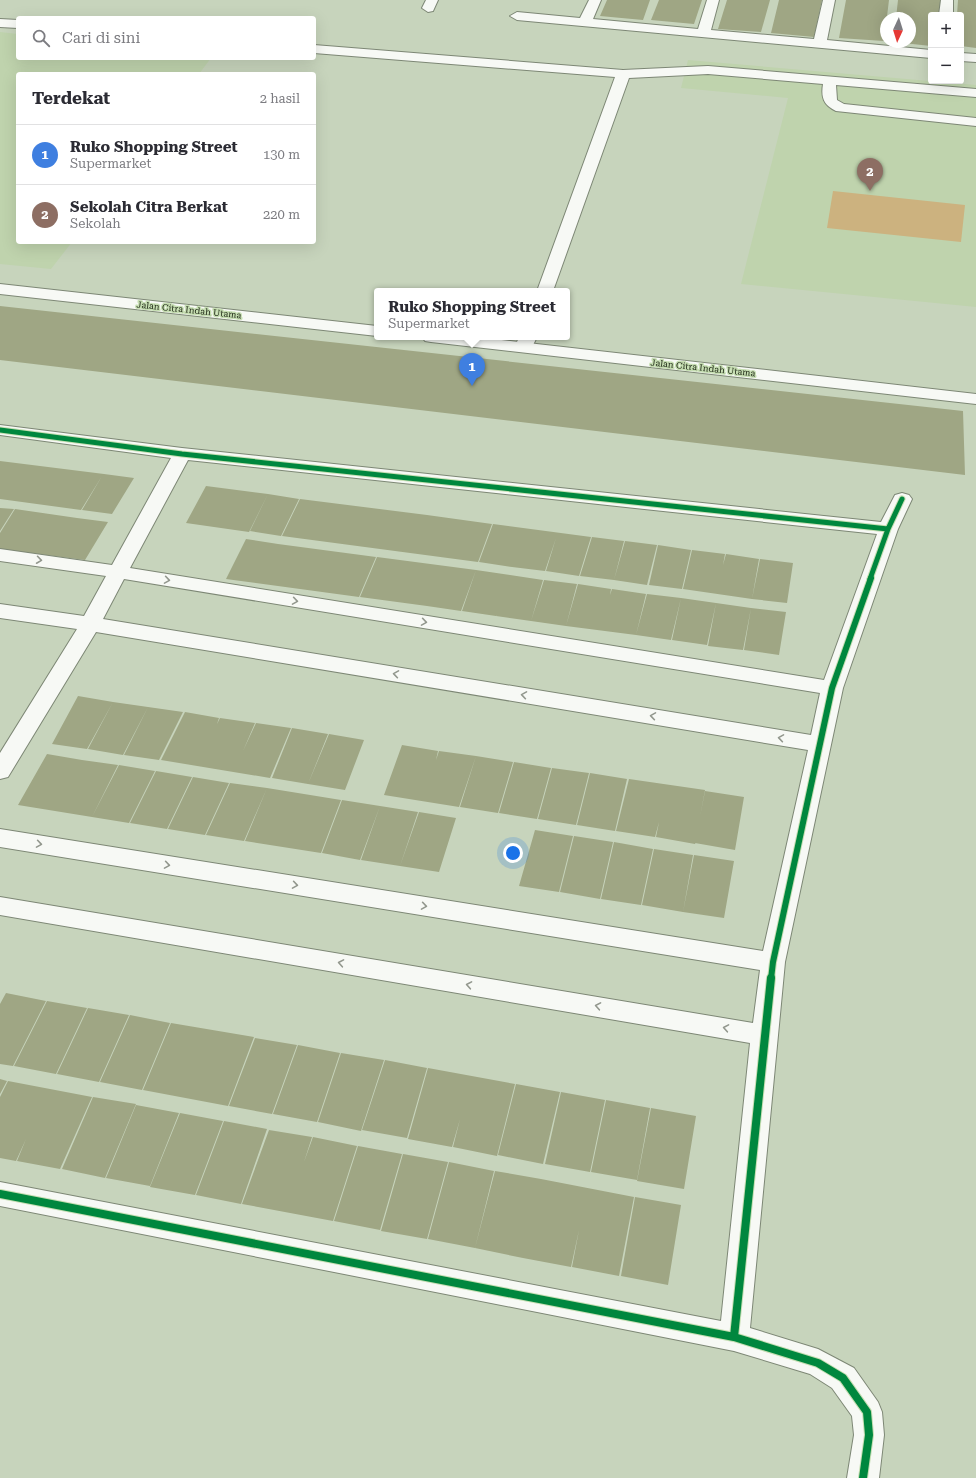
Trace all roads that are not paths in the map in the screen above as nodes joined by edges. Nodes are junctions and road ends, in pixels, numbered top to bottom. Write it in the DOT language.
graph roads {
  1 [pos="595,0"];
  2 [pos="713,0"];
  3 [pos="829,0"];
  4 [pos="947,0"];
  5 [pos="946,12"];
  6 [pos="517,16"];
  7 [pos="585,22"];
  8 [pos="0,23"];
  9 [pos="16,24"];
  10 [pos="703,34"];
  11 [pos="820,44"];
  12 [pos="316,48"];
  13 [pos="928,54"];
  14 [pos="964,56"];
  15 [pos="976,58"];
  16 [pos="623,74"];
  17 [pos="830,80"];
  18 [pos="952,91"];
  19 [pos="976,93"];
  20 [pos="952,120"];
  21 [pos="976,122"];
  22 [pos="0,288"];
  23 [pos="546,288"];
  24 [pos="374,331"];
  25 [pos="488,340"];
  26 [pos="526,342"];
  27 [pos="976,399"];
  28 [pos="0,430"];
  29 [pos="182,454"];
  30 [pos="902,499"];
  31 [pos="888,529"];
  32 [pos="0,555"];
  33 [pos="119,572"];
  34 [pos="0,611"];
  35 [pos="90,624"];
  36 [pos="832,688"];
  37 [pos="820,744"];
  38 [pos="0,771"];
  39 [pos="0,838"];
  40 [pos="0,906"];
  41 [pos="774,962"];
  42 [pos="764,1035"];
  43 [pos="0,1194"];
  44 [pos="734,1337"];
  45 [pos="862,1478"];
  1 -- 7 [label="street"];
  2 -- 10 [label="street"];
  3 -- 11 [label="street"];
  4 -- 5 [label="street"];
  6 -- 7 [label="street"];
  7 -- 10 [label="street"];
  8 -- 9 [label="street"];
  10 -- 11 [label="street"];
  11 -- 13 [label="street"];
  12 -- 16 [label="street"];
  14 -- 15 [label="street"];
  16 -- 17 [label="street"];
  16 -- 23 [label="street"];
  17 -- 18 [label="street"];
  17 -- 20 [label="street"];
  18 -- 19 [label="street"];
  18 -- 20 [label="street"];
  20 -- 21 [label="street"];
  22 -- 24 [label="street, Jalan Citra Indah Utama"];
  25 -- 26 [label="street, Jalan Citra Indah Utama"];
  26 -- 27 [label="street, Jalan Citra Indah Utama"];
  28 -- 29 [label="street"];
  29 -- 31 [label="street"];
  29 -- 33 [label="street"];
  30 -- 31 [label="street"];
  31 -- 36 [label="street"];
  32 -- 33 [label="street, one-way"];
  33 -- 35 [label="street"];
  33 -- 36 [label="street, one-way"];
  34 -- 35 [label="street"];
  37 -- 35 [label="street, one-way"];
  35 -- 38 [label="street"];
  36 -- 37 [label="street"];
  37 -- 41 [label="street"];
  39 -- 41 [label="street, one-way"];
  42 -- 40 [label="street, one-way"];
  41 -- 42 [label="street"];
  42 -- 44 [label="street"];
  43 -- 44 [label="street"];
  44 -- 45 [label="street"];
}
